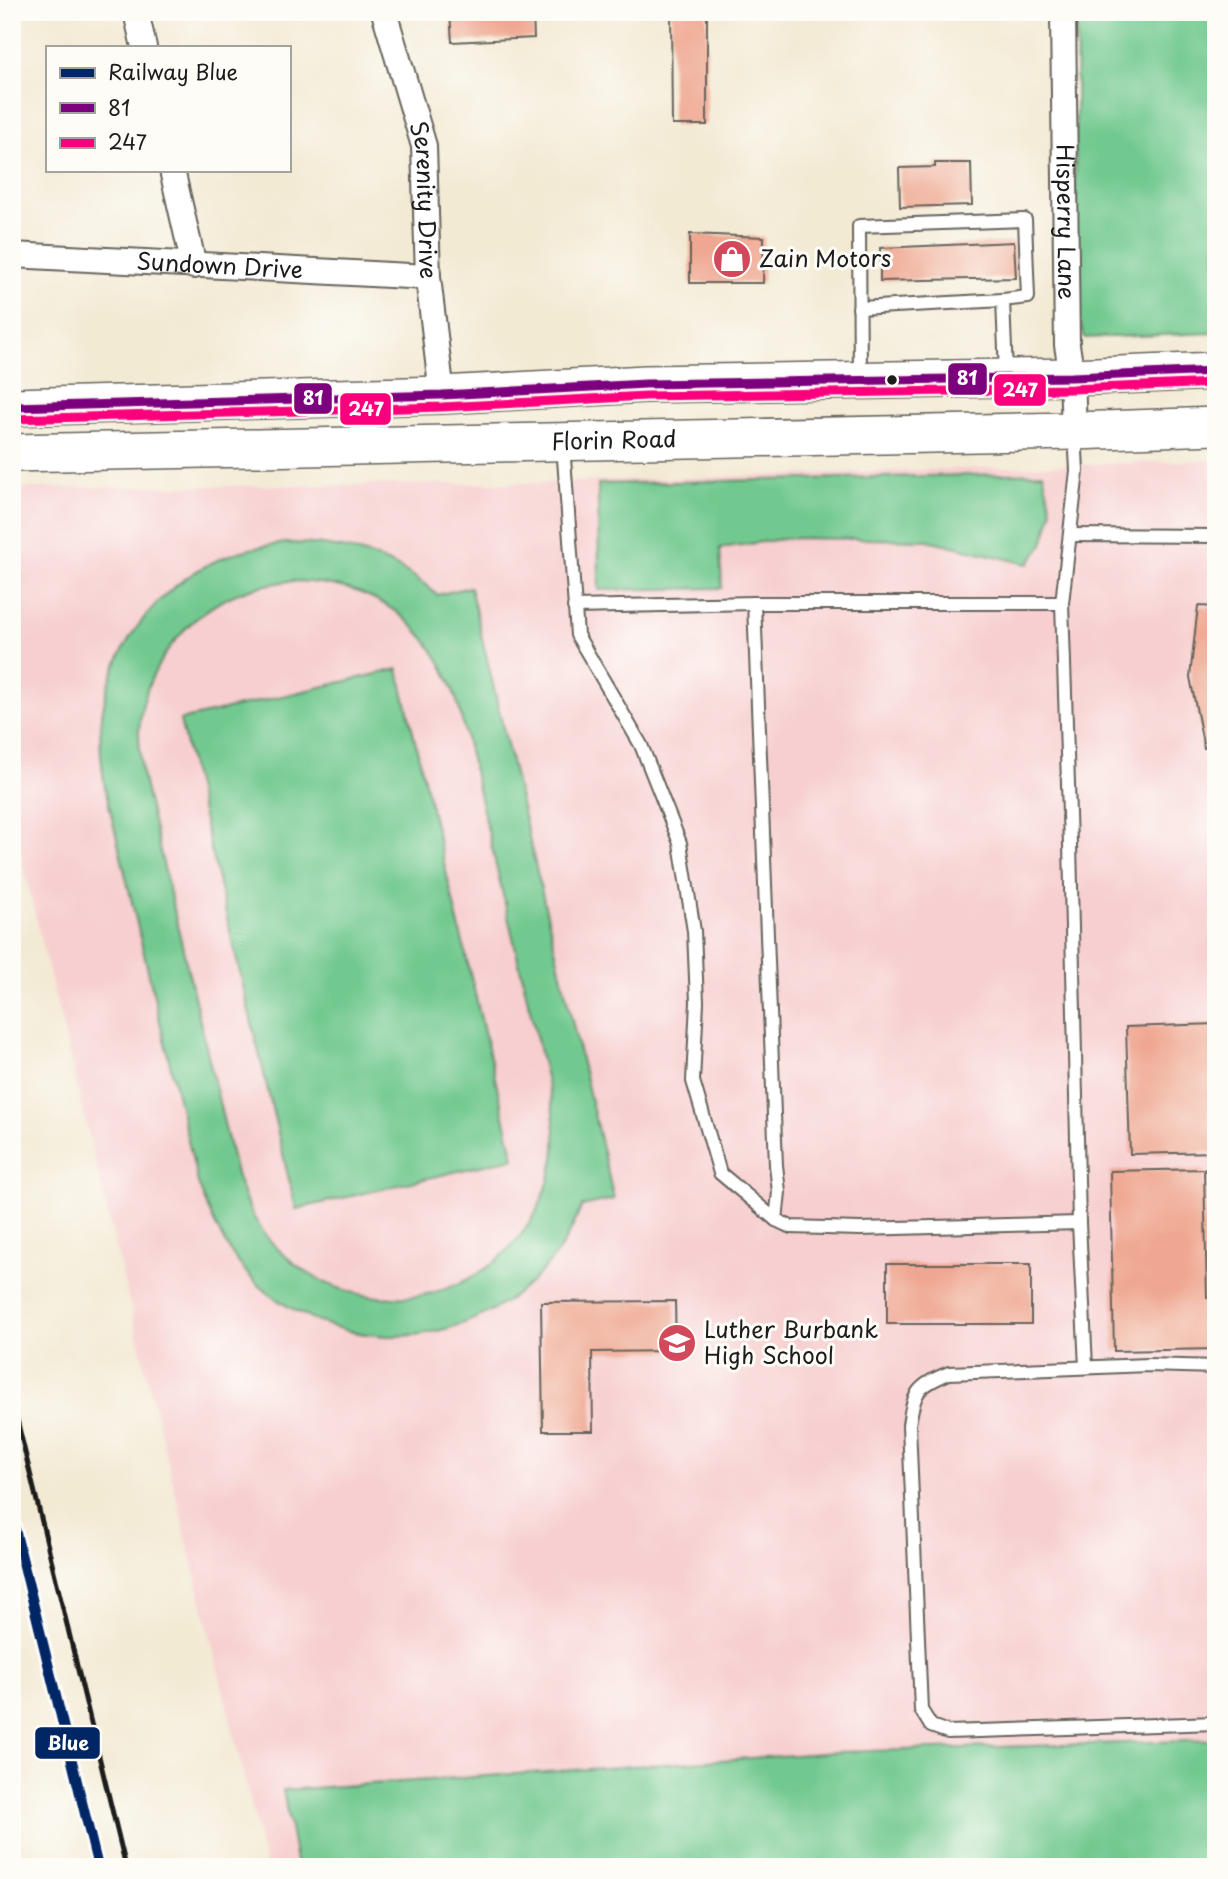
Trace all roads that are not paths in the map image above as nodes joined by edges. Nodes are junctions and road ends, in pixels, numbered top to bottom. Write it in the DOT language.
graph roads {
  1 [pos="136,12"];
  2 [pos="384,12"];
  3 [pos="1063,14"];
  4 [pos="144,46"];
  5 [pos="172,172"];
  6 [pos="12,255"];
  7 [pos="194,265"];
  8 [pos="428,277"];
  9 [pos="1003,300"];
  10 [pos="859,308"];
  11 [pos="1216,371"];
  12 [pos="1072,377"];
  13 [pos="1006,378"];
  14 [pos="861,380"];
  15 [pos="442,395"];
  16 [pos="12,407"];
  17 [pos="1216,426"];
  18 [pos="1074,431"];
  19 [pos="563,442"];
  20 [pos="383,446"];
  21 [pos="12,453"];
  22 [pos="1070,535"];
  23 [pos="1216,536"];
  24 [pos="754,603"];
  25 [pos="1062,603"];
  26 [pos="574,607"];
  27 [pos="776,1220"];
  28 [pos="1079,1223"];
  29 [pos="1086,1367"];
  30 [pos="1216,1367"];
  31 [pos="1216,1723"];
  1 -- 4 [label="street"];
  2 -- 8 [label="street, Serenity Drive"];
  3 -- 12 [label="street, Hisperry Lane"];
  5 -- 7 [label="street"];
  6 -- 7 [label="street, Sundown Drive"];
  7 -- 8 [label="street, Sundown Drive"];
  8 -- 15 [label="street, Serenity Drive"];
  9 -- 10 [label="lane"];
  9 -- 10 [label="lane"];
  9 -- 13 [label="lane"];
  10 -- 14 [label="lane"];
  11 -- 12 [label="main road"];
  12 -- 13 [label="main road"];
  12 -- 18 [label="street, Hisperry Lane"];
  13 -- 14 [label="main road"];
  14 -- 15 [label="main road"];
  15 -- 16 [label="main road"];
  15 -- 20 [label="main road"];
  17 -- 18 [label="main road, Florin Road"];
  18 -- 19 [label="main road, Florin Road"];
  18 -- 22 [label="lane"];
  19 -- 20 [label="main road, Florin Road"];
  19 -- 26 [label="lane"];
  20 -- 21 [label="main road, Florin Road"];
  22 -- 23 [label="lane"];
  22 -- 25 [label="lane"];
  24 -- 25 [label="lane"];
  24 -- 26 [label="lane"];
  24 -- 27 [label="lane"];
  25 -- 28 [label="lane"];
  26 -- 27 [label="lane"];
  27 -- 28 [label="lane"];
  28 -- 29 [label="lane"];
  29 -- 30 [label="lane"];
  29 -- 31 [label="lane"];
}
